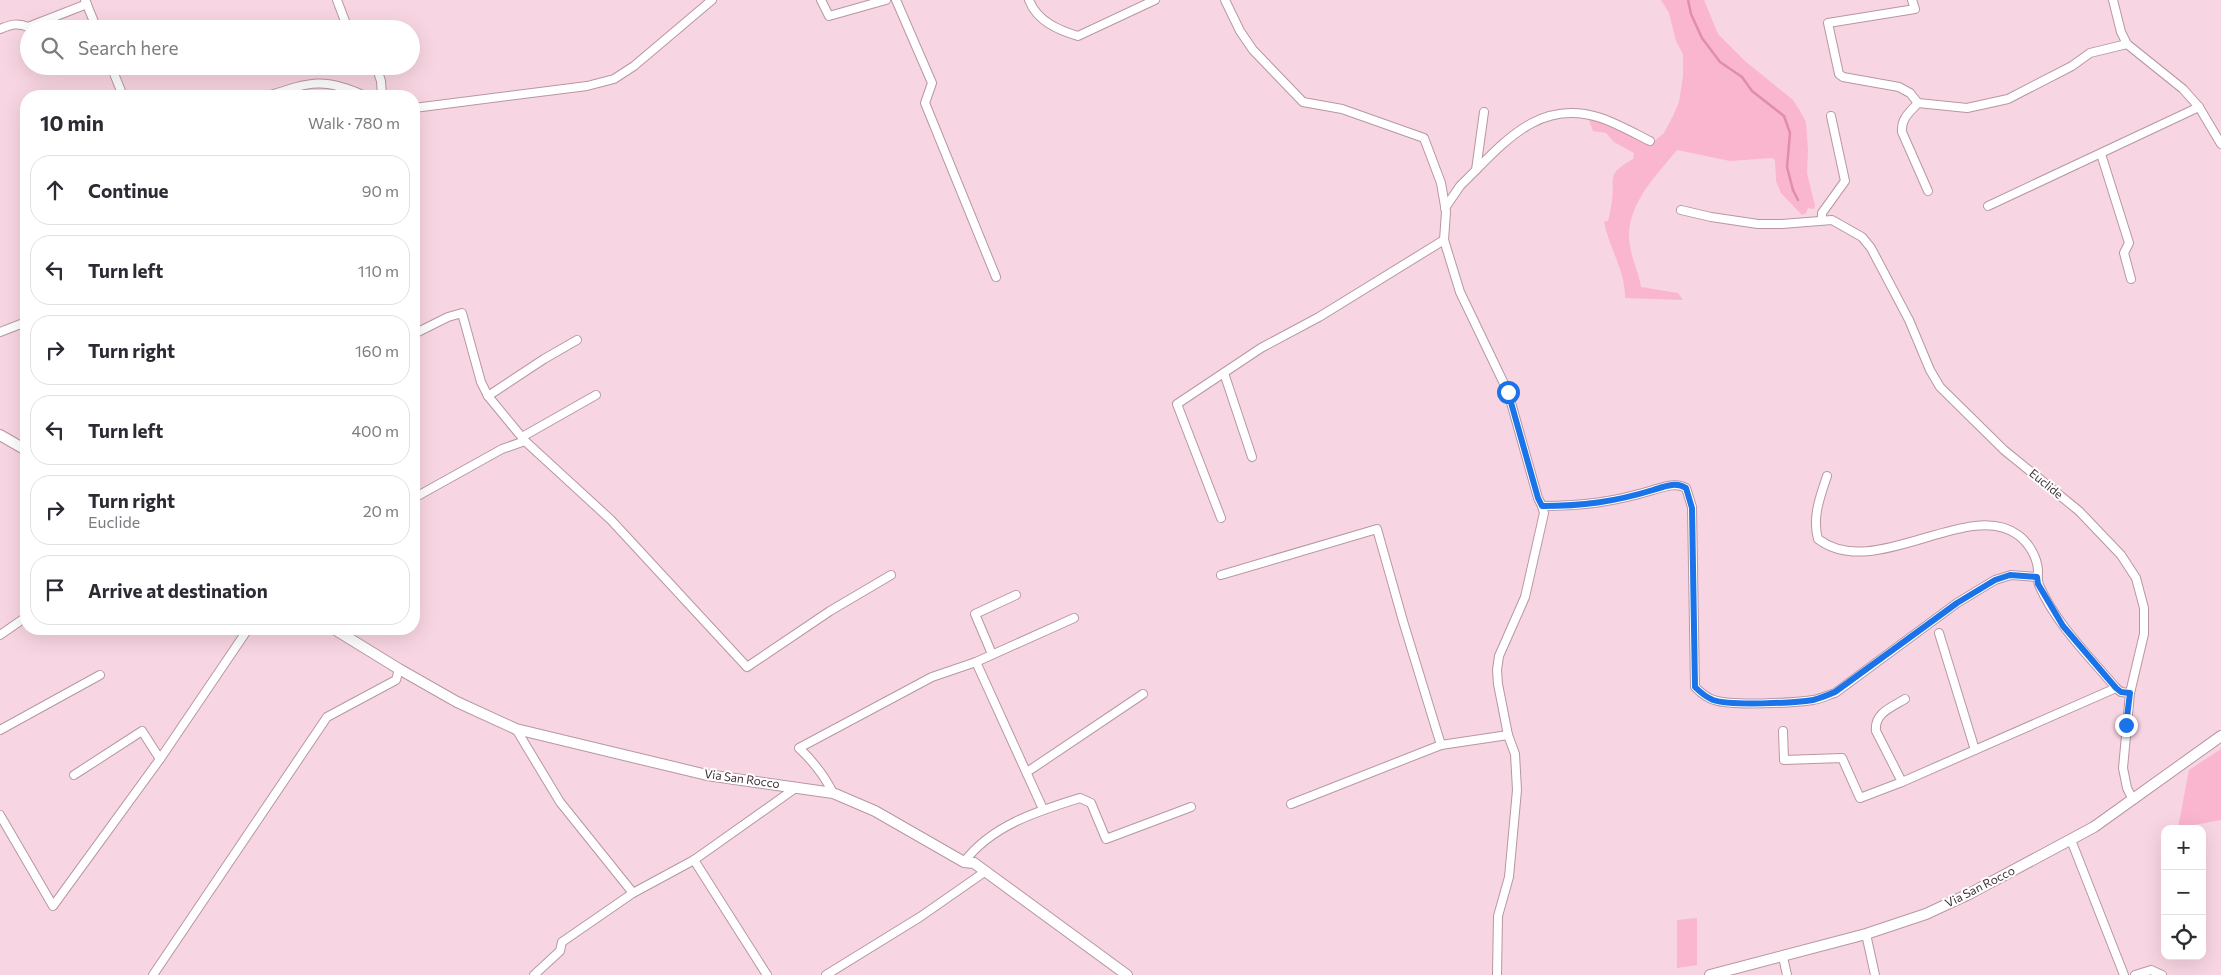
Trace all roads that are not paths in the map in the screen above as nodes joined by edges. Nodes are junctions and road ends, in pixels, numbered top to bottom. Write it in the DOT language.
graph roads {
  1 [pos="337,0"];
  2 [pos="712,0"];
  3 [pos="821,0"];
  4 [pos="886,0"];
  5 [pos="896,0"];
  6 [pos="1029,0"];
  7 [pos="1154,0"];
  8 [pos="1225,0"];
  9 [pos="1912,0"];
  10 [pos="2113,0"];
  11 [pos="86,2"];
  12 [pos="44,20"];
  13 [pos="93,20"];
  14 [pos="345,20"];
  15 [pos="20,24"];
  16 [pos="0,29"];
  17 [pos="2127,44"];
  18 [pos="115,75"];
  19 [pos="379,75"];
  20 [pos="121,90"];
  21 [pos="287,90"];
  22 [pos="352,90"];
  23 [pos="382,90"];
  24 [pos="1918,103"];
  25 [pos="420,107"];
  26 [pos="2199,108"];
  27 [pos="1484,112"];
  28 [pos="1831,116"];
  29 [pos="1650,141"];
  30 [pos="2221,144"];
  31 [pos="2101,154"];
  32 [pos="1476,170"];
  33 [pos="1928,191"];
  34 [pos="1988,206"];
  35 [pos="1445,208"];
  36 [pos="1681,210"];
  37 [pos="1822,220"];
  38 [pos="1444,240"];
  39 [pos="996,277"];
  40 [pos="2131,279"];
  41 [pos="20,324"];
  42 [pos="420,331"];
  43 [pos="0,332"];
  44 [pos="577,340"];
  45 [pos="1224,373"];
  46 [pos="596,395"];
  47 [pos="488,396"];
  48 [pos="0,435"];
  49 [pos="523,439"];
  50 [pos="20,447"];
  51 [pos="1252,456"];
  52 [pos="1827,476"];
  53 [pos="420,495"];
  54 [pos="1542,506"];
  55 [pos="1221,518"];
  56 [pos="891,575"];
  57 [pos="1221,575"];
  58 [pos="2037,577"];
  59 [pos="1016,595"];
  60 [pos="1074,618"];
  61 [pos="20,621"];
  62 [pos="1939,633"];
  63 [pos="0,635"];
  64 [pos="244,635"];
  65 [pos="344,635"];
  66 [pos="992,654"];
  67 [pos="976,662"];
  68 [pos="399,669"];
  69 [pos="100,676"];
  70 [pos="2116,688"];
  71 [pos="2130,693"];
  72 [pos="1143,694"];
  73 [pos="1905,699"];
  74 [pos="516,729"];
  75 [pos="0,730"];
  76 [pos="1783,732"];
  77 [pos="1508,734"];
  78 [pos="2221,736"];
  79 [pos="1442,745"];
  80 [pos="1975,750"];
  81 [pos="160,759"];
  82 [pos="1027,772"];
  83 [pos="74,775"];
  84 [pos="1902,782"];
  85 [pos="797,787"];
  86 [pos="833,793"];
  87 [pos="2133,800"];
  88 [pos="1291,804"];
  89 [pos="1191,807"];
  90 [pos="1043,809"];
  91 [pos="0,816"];
  92 [pos="2071,840"];
  93 [pos="694,860"];
  94 [pos="964,862"];
  95 [pos="986,871"];
  96 [pos="633,893"];
  97 [pos="1866,934"];
  98 [pos="1784,957"];
  99 [pos="153,975"];
  100 [pos="534,975"];
  101 [pos="767,975"];
  102 [pos="826,975"];
  103 [pos="1127,975"];
  104 [pos="1497,975"];
  105 [pos="1710,975"];
  106 [pos="1787,975"];
  107 [pos="1875,975"];
  108 [pos="2124,975"];
  109 [pos="2135,975"];
  110 [pos="2162,975"];
  1 -- 14 [label="street"];
  2 -- 25 [label="street"];
  3 -- 4 [label="street"];
  5 -- 39 [label="street"];
  6 -- 7 [label="street"];
  8 -- 35 [label="street"];
  9 -- 24 [label="street"];
  10 -- 17 [label="street"];
  11 -- 12 [label="street"];
  11 -- 13 [label="street"];
  15 -- 16 [label="street"];
  17 -- 24 [label="street"];
  17 -- 26 [label="street"];
  18 -- 20 [label="street"];
  19 -- 23 [label="street"];
  21 -- 22 [label="street"];
  24 -- 33 [label="street"];
  26 -- 30 [label="street"];
  26 -- 31 [label="street"];
  27 -- 32 [label="street"];
  28 -- 37 [label="street"];
  29 -- 32 [label="street"];
  31 -- 34 [label="street"];
  31 -- 40 [label="street"];
  32 -- 35 [label="street"];
  35 -- 38 [label="street"];
  36 -- 37 [label="street"];
  37 -- 71 [label="street, Euclide"];
  38 -- 45 [label="street"];
  38 -- 54 [label="street"];
  41 -- 43 [label="street"];
  42 -- 47 [label="street"];
  44 -- 47 [label="street"];
  45 -- 51 [label="street"];
  45 -- 55 [label="street"];
  46 -- 49 [label="street"];
  47 -- 49 [label="street"];
  48 -- 50 [label="street"];
  49 -- 53 [label="street"];
  49 -- 56 [label="street"];
  52 -- 58 [label="street"];
  54 -- 58 [label="street"];
  54 -- 77 [label="street"];
  57 -- 79 [label="street"];
  58 -- 70 [label="street"];
  59 -- 66 [label="street"];
  60 -- 66 [label="street"];
  61 -- 63 [label="street"];
  62 -- 80 [label="street"];
  64 -- 81 [label="street"];
  65 -- 68 [label="street, Via San Rocco"];
  66 -- 67 [label="street"];
  67 -- 82 [label="street"];
  67 -- 86 [label="street"];
  68 -- 74 [label="street, Via San Rocco"];
  68 -- 99 [label="street"];
  69 -- 75 [label="street"];
  70 -- 71 [label="street"];
  70 -- 80 [label="street"];
  71 -- 87 [label="street, Euclide"];
  72 -- 82 [label="street"];
  73 -- 84 [label="street"];
  74 -- 85 [label="street, Via San Rocco"];
  74 -- 96 [label="street"];
  76 -- 84 [label="street"];
  77 -- 79 [label="street"];
  77 -- 104 [label="street"];
  78 -- 87 [label="street, Via San Rocco"];
  79 -- 88 [label="street"];
  80 -- 84 [label="street"];
  81 -- 83 [label="street"];
  81 -- 91 [label="street"];
  82 -- 90 [label="street"];
  85 -- 86 [label="street, Via San Rocco"];
  85 -- 93 [label="street"];
  86 -- 94 [label="street, Via San Rocco"];
  87 -- 92 [label="street, Via San Rocco"];
  89 -- 90 [label="street"];
  90 -- 94 [label="street"];
  92 -- 97 [label="street, Via San Rocco"];
  92 -- 108 [label="street"];
  93 -- 96 [label="street"];
  93 -- 101 [label="street"];
  94 -- 95 [label="street, Via San Rocco"];
  95 -- 102 [label="street"];
  95 -- 103 [label="street, Via San Rocco"];
  96 -- 100 [label="street"];
  97 -- 98 [label="street, Via San Rocco"];
  97 -- 107 [label="street"];
  98 -- 105 [label="street, Via San Rocco"];
  98 -- 106 [label="street"];
  109 -- 110 [label="street"];
}
